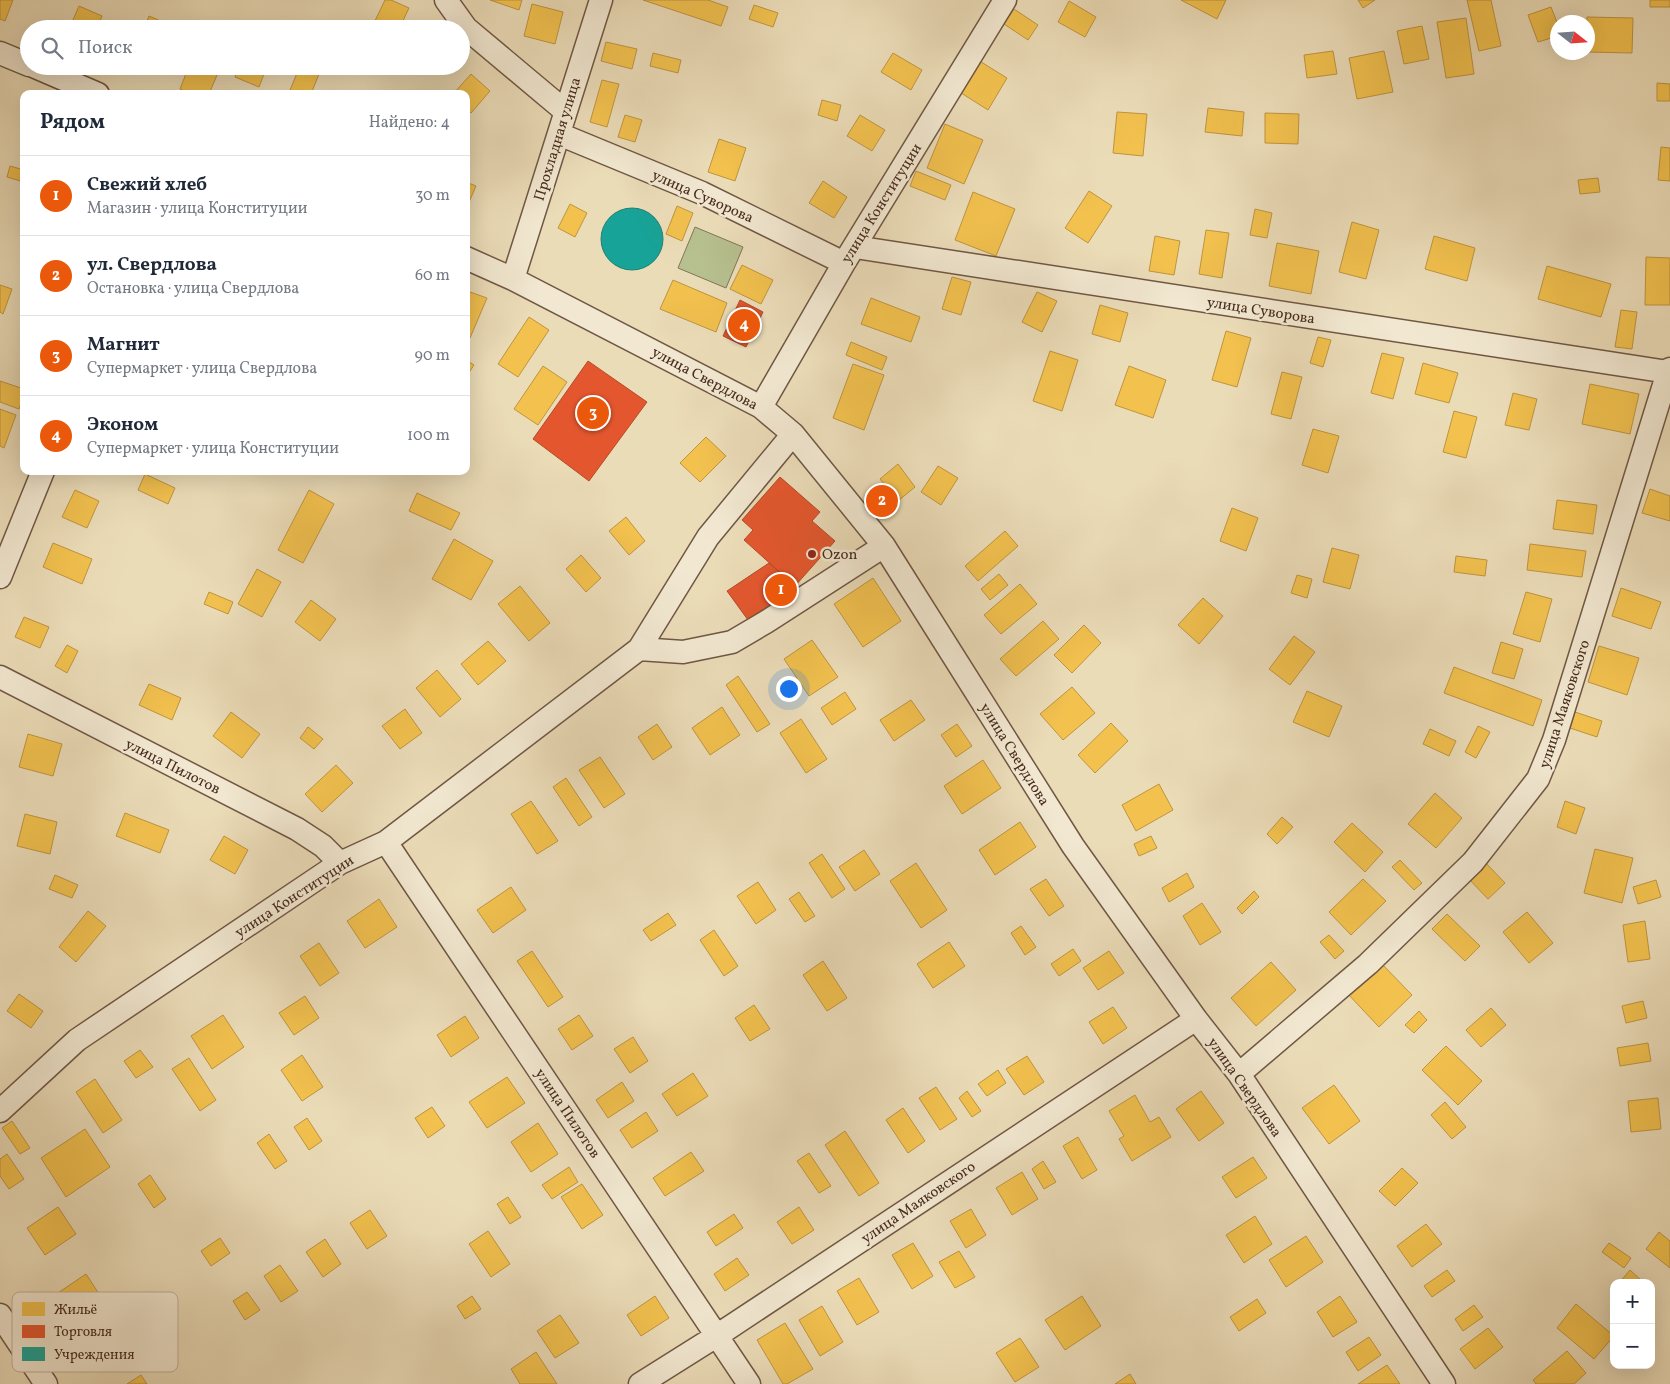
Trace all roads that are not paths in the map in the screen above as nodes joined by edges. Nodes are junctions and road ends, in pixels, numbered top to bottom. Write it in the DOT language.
graph roads {
  1 [pos="446,0"];
  2 [pos="601,0"];
  3 [pos="1005,0"];
  4 [pos="460,20"];
  5 [pos="470,31"];
  6 [pos="0,52"];
  7 [pos="20,61"];
  8 [pos="54,75"];
  9 [pos="89,90"];
  10 [pos="565,111"];
  11 [pos="559,134"];
  12 [pos="850,255"];
  13 [pos="470,260"];
  14 [pos="513,279"];
  15 [pos="1669,371"];
  16 [pos="761,407"];
  17 [pos="793,434"];
  18 [pos="41,475"];
  19 [pos="884,546"];
  20 [pos="0,577"];
  21 [pos="639,648"];
  22 [pos="0,677"];
  23 [pos="386,842"];
  24 [pos="340,863"];
  25 [pos="1196,1019"];
  26 [pos="1239,1074"];
  27 [pos="0,1111"];
  28 [pos="0,1315"];
  29 [pos="12,1333"];
  30 [pos="718,1335"];
  31 [pos="38,1372"];
  32 [pos="46,1384"];
  33 [pos="640,1384"];
  34 [pos="749,1384"];
  35 [pos="1444,1384"];
  1 -- 4 [label="street"];
  2 -- 10 [label="street, Прохладная улица"];
  3 -- 12 [label="street, улица Конституции"];
  5 -- 10 [label="street"];
  6 -- 7 [label="street"];
  8 -- 9 [label="street"];
  10 -- 11 [label="street, Прохладная улица"];
  11 -- 12 [label="street, улица Суворова"];
  11 -- 14 [label="street, Прохладная улица"];
  12 -- 15 [label="street, улица Суворова"];
  12 -- 16 [label="street, улица Конституции"];
  13 -- 14 [label="street, улица Свердлова"];
  14 -- 16 [label="street, улица Свердлова"];
  15 -- 26 [label="street, улица Маяковского"];
  16 -- 17 [label="street, улица Свердлова"];
  17 -- 19 [label="street, улица Свердлова"];
  17 -- 21 [label="street, улица Конституции"];
  18 -- 20 [label="street"];
  19 -- 21 [label="street"];
  19 -- 25 [label="street, улица Свердлова"];
  21 -- 23 [label="street, улица Конституции"];
  22 -- 24 [label="street, улица Пилотов"];
  23 -- 24 [label="street, улица Конституции"];
  23 -- 30 [label="street, улица Пилотов"];
  24 -- 27 [label="street, улица Конституции"];
  25 -- 26 [label="street, улица Свердлова"];
  25 -- 30 [label="street, улица Маяковского"];
  26 -- 35 [label="street, улица Свердлова"];
  28 -- 29 [label="street"];
  30 -- 33 [label="street, улица Маяковского"];
  30 -- 34 [label="street, улица Пилотов"];
  31 -- 32 [label="street"];
}
